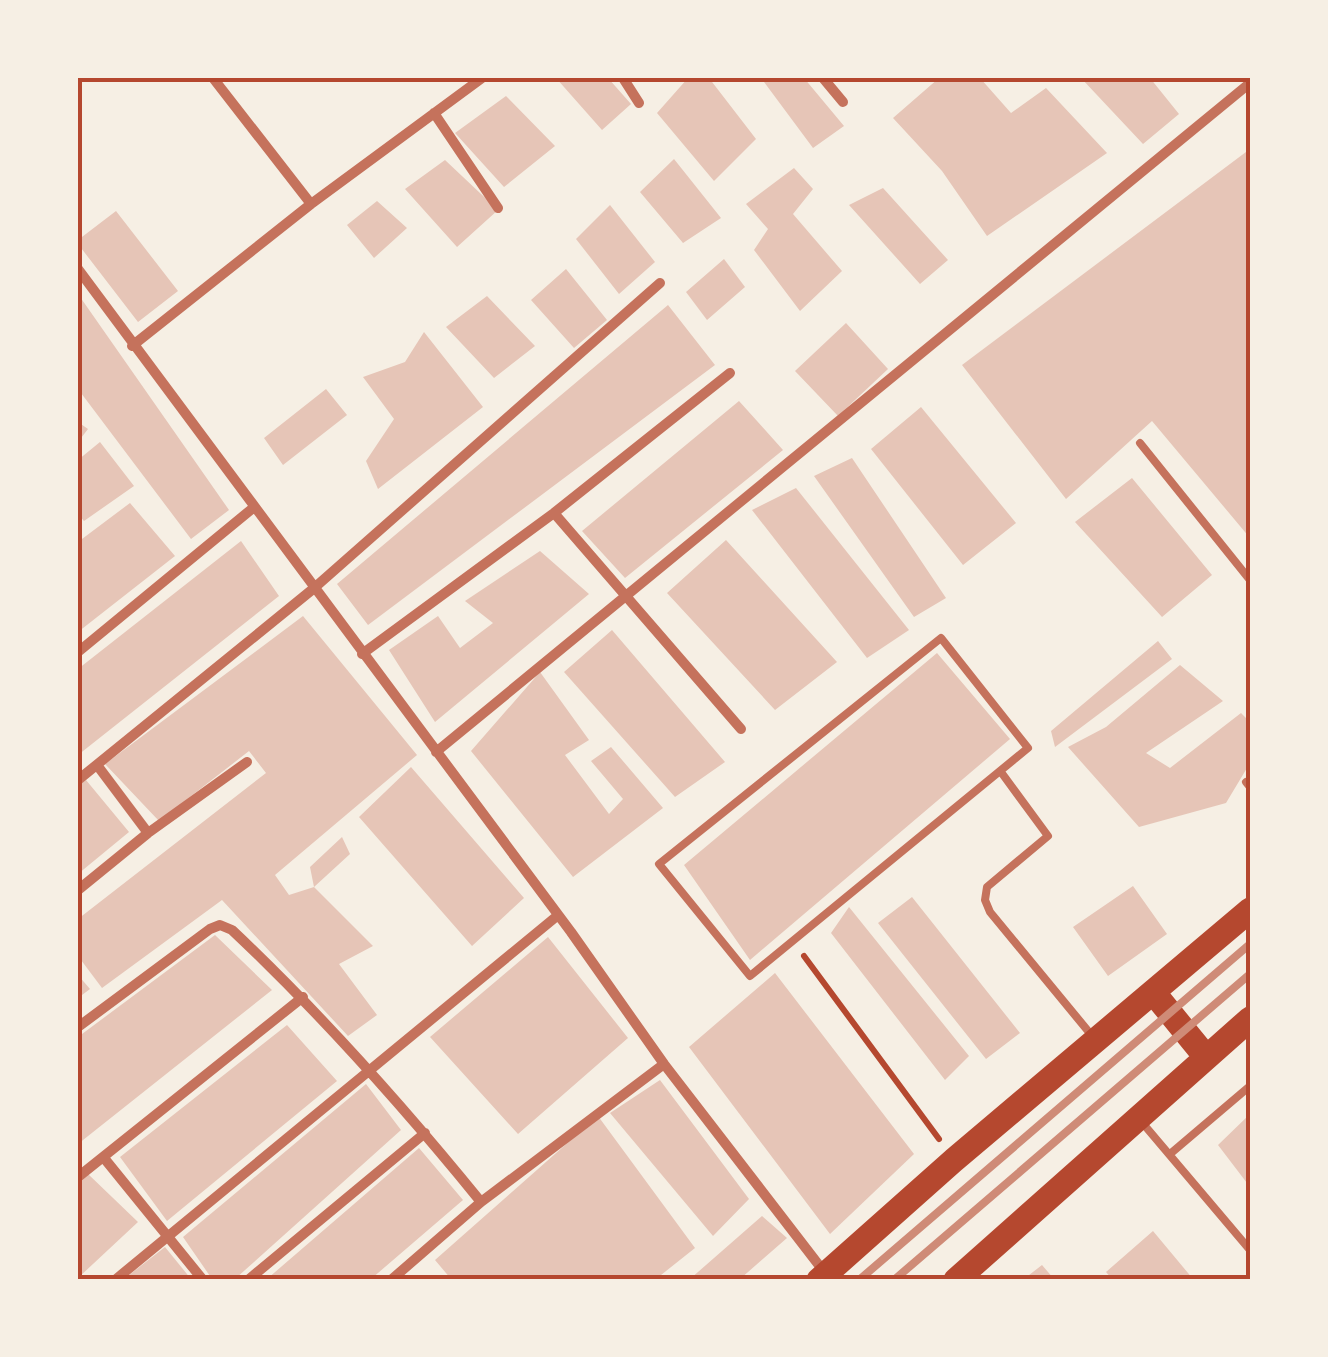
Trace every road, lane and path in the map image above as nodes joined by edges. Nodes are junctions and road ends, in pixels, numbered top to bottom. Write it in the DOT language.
graph roads {
  1 [pos="214,78"];
  2 [pos="454,78"];
  3 [pos="482,78"];
  4 [pos="622,78"];
  5 [pos="823,78"];
  6 [pos="1250,83"];
  7 [pos="464,90"];
  8 [pos="843,102"];
  9 [pos="639,103"];
  10 [pos="434,113"];
  11 [pos="311,204"];
  12 [pos="498,208"];
  13 [pos="78,269"];
  14 [pos="660,283"];
  15 [pos="132,346"];
  16 [pos="730,373"];
  17 [pos="1140,443"];
  18 [pos="253,508"];
  19 [pos="554,513"];
  20 [pos="1250,580"];
  21 [pos="314,589"];
  22 [pos="624,595"];
  23 [pos="78,652"];
  24 [pos="362,654"];
  25 [pos="742,729"];
  26 [pos="436,752"];
  27 [pos="247,762"];
  28 [pos="97,765"];
  29 [pos="1001,772"];
  30 [pos="78,780"];
  31 [pos="148,833"];
  32 [pos="78,890"];
  33 [pos="1250,910"];
  34 [pos="557,916"];
  35 [pos="793,942"];
  36 [pos="1153,992"];
  37 [pos="303,997"];
  38 [pos="1250,1020"];
  39 [pos="78,1027"];
  40 [pos="1096,1041"];
  41 [pos="1206,1057"];
  42 [pos="664,1064"];
  43 [pos="369,1069"];
  44 [pos="1250,1086"];
  45 [pos="1138,1117"];
  46 [pos="425,1134"];
  47 [pos="1170,1154"];
  48 [pos="104,1158"];
  49 [pos="954,1160"];
  50 [pos="78,1177"];
  51 [pos="481,1202"];
  52 [pos="169,1238"];
  53 [pos="1250,1250"];
  54 [pos="822,1277"];
  55 [pos="115,1280"];
  56 [pos="203,1280"];
  57 [pos="248,1280"];
  58 [pos="391,1280"];
  59 [pos="956,1280"];
  1 -- 11 [label="street"];
  2 -- 7 [label="street"];
  3 -- 7 [label="street"];
  4 -- 9 [label="street"];
  5 -- 8 [label="street"];
  6 -- 22 [label="street"];
  7 -- 10 [label="street"];
  10 -- 11 [label="street"];
  10 -- 12 [label="street"];
  11 -- 15 [label="street"];
  13 -- 15 [label="street"];
  14 -- 21 [label="street"];
  15 -- 18 [label="street"];
  16 -- 19 [label="street"];
  17 -- 20 [label="lane"];
  18 -- 21 [label="street"];
  18 -- 23 [label="street"];
  19 -- 22 [label="street"];
  19 -- 24 [label="street"];
  21 -- 24 [label="street"];
  21 -- 28 [label="street"];
  22 -- 25 [label="street"];
  22 -- 26 [label="street"];
  24 -- 26 [label="street"];
  26 -- 34 [label="street"];
  27 -- 31 [label="street"];
  28 -- 30 [label="street"];
  28 -- 31 [label="street"];
  29 -- 35 [label="lane"];
  29 -- 35 [label="lane"];
  29 -- 40 [label="lane"];
  31 -- 32 [label="street"];
  33 -- 36 [label="main road"];
  34 -- 42 [label="street"];
  34 -- 43 [label="street"];
  35 -- 49 [label="path"];
  36 -- 40 [label="main road"];
  36 -- 41 [label="main road"];
  37 -- 39 [label="street"];
  37 -- 43 [label="street"];
  37 -- 48 [label="street"];
  38 -- 41 [label="main road"];
  40 -- 49 [label="main road"];
  41 -- 45 [label="main road"];
  42 -- 51 [label="street"];
  42 -- 54 [label="street"];
  43 -- 46 [label="street"];
  43 -- 52 [label="street"];
  44 -- 47 [label="lane"];
  45 -- 47 [label="lane"];
  45 -- 59 [label="main road"];
  46 -- 51 [label="street"];
  46 -- 57 [label="street"];
  47 -- 53 [label="lane"];
  48 -- 50 [label="street"];
  48 -- 52 [label="street"];
  49 -- 54 [label="main road"];
  51 -- 58 [label="street"];
  52 -- 55 [label="street"];
  52 -- 56 [label="street"];
}
